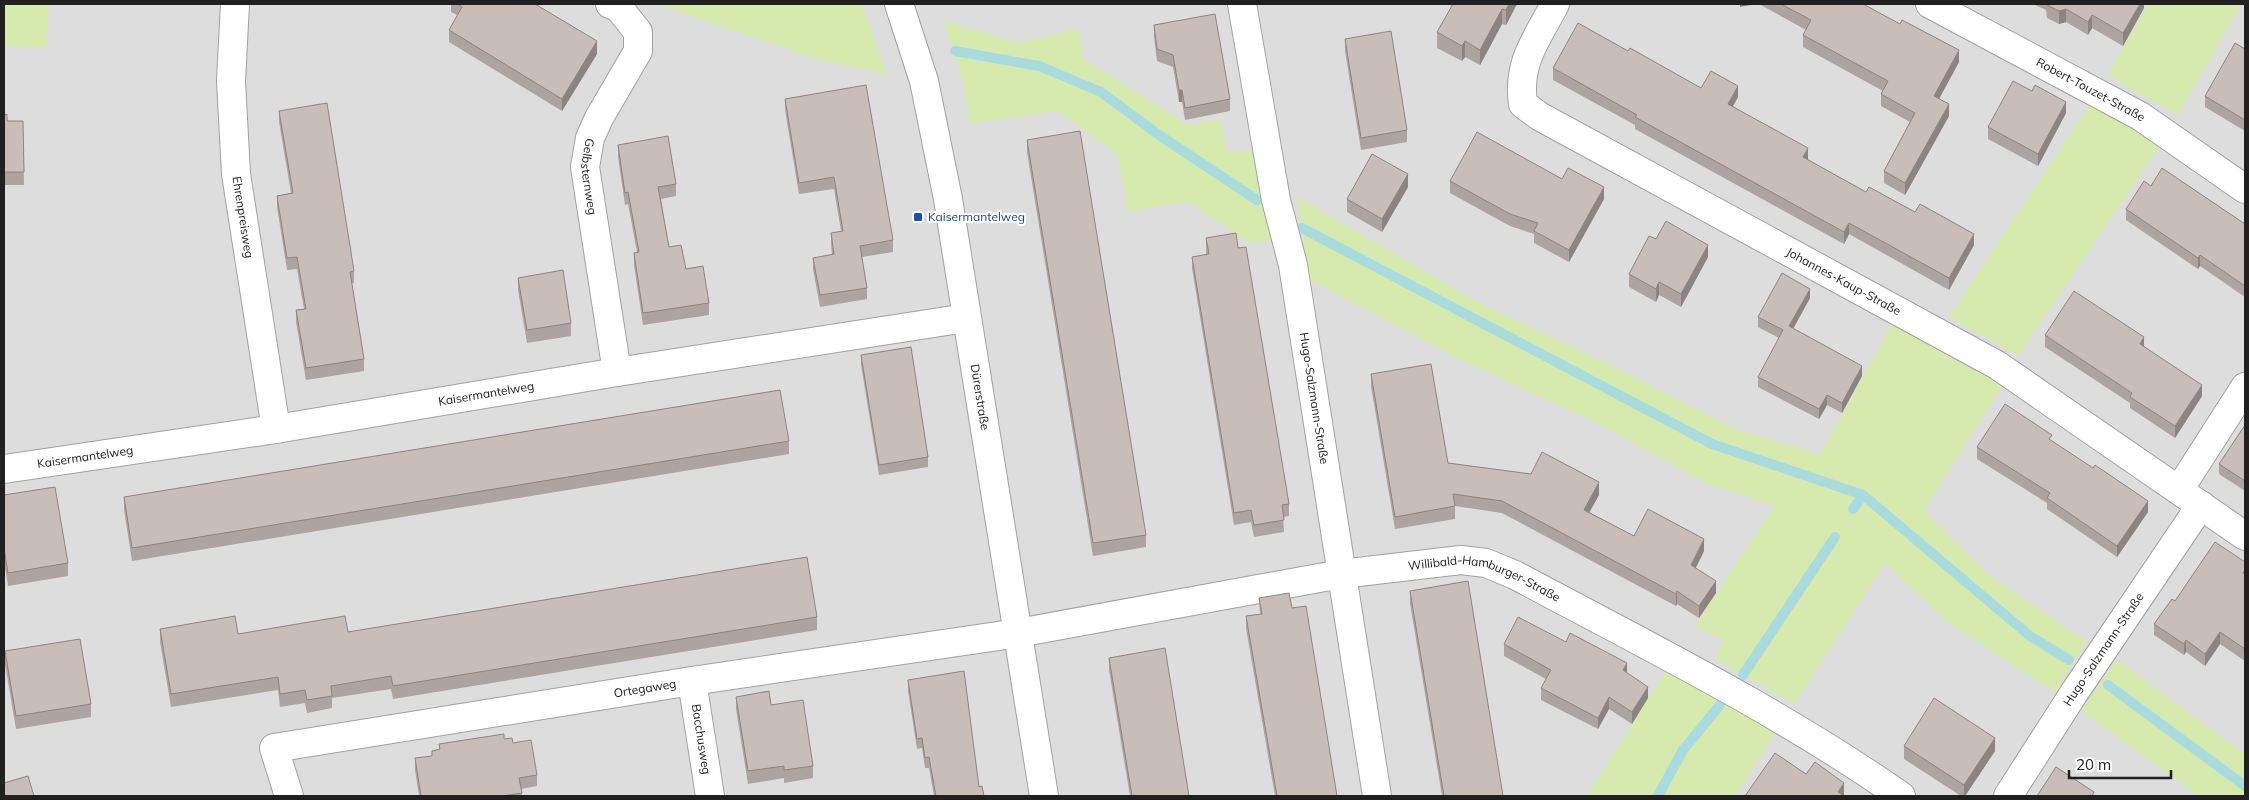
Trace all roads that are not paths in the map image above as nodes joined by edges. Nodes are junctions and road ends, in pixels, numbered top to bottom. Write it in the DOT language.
graph roads {
  1 [pos="235,4"];
  2 [pos="610,4"];
  3 [pos="899,4"];
  4 [pos="1242,4"];
  5 [pos="1555,4"];
  6 [pos="1930,4"];
  7 [pos="2245,189"];
  8 [pos="966,318"];
  9 [pos="617,372"];
  10 [pos="2245,387"];
  11 [pos="276,429"];
  12 [pos="4,469"];
  13 [pos="2190,498"];
  14 [pos="2245,536"];
  15 [pos="1341,574"];
  16 [pos="1018,633"];
  17 [pos="692,681"];
  18 [pos="289,796"];
  19 [pos="710,796"];
  20 [pos="1044,796"];
  21 [pos="1377,796"];
  22 [pos="1901,796"];
  23 [pos="2008,796"];
  1 -- 11 [label="street, Ehrenpreisweg"];
  2 -- 9 [label="street, Gelbsternweg"];
  3 -- 8 [label="street, Dürerstraße"];
  4 -- 15 [label="street, Hugo-Salzmann-Straße"];
  5 -- 13 [label="street, Johannes-Kaup-Straße"];
  6 -- 7 [label="street, Robert-Touzet-Straße"];
  8 -- 9 [label="street, Kaisermantelweg"];
  8 -- 16 [label="street, Dürerstraße"];
  9 -- 11 [label="street, Kaisermantelweg"];
  10 -- 13 [label="street, Hugo-Salzmann-Straße"];
  11 -- 12 [label="street, Kaisermantelweg"];
  13 -- 14 [label="street, Johannes-Kaup-Straße"];
  13 -- 23 [label="street, Hugo-Salzmann-Straße"];
  15 -- 16 [label="street, Willibald-Hamburger-Straße"];
  15 -- 21 [label="street, Hugo-Salzmann-Straße"];
  15 -- 22 [label="street, Willibald-Hamburger-Straße"];
  16 -- 17 [label="street, Ortegaweg"];
  16 -- 20 [label="street, Dürerstraße"];
  17 -- 18 [label="street, Ortegaweg"];
  17 -- 19 [label="street, Bacchusweg"];
}
